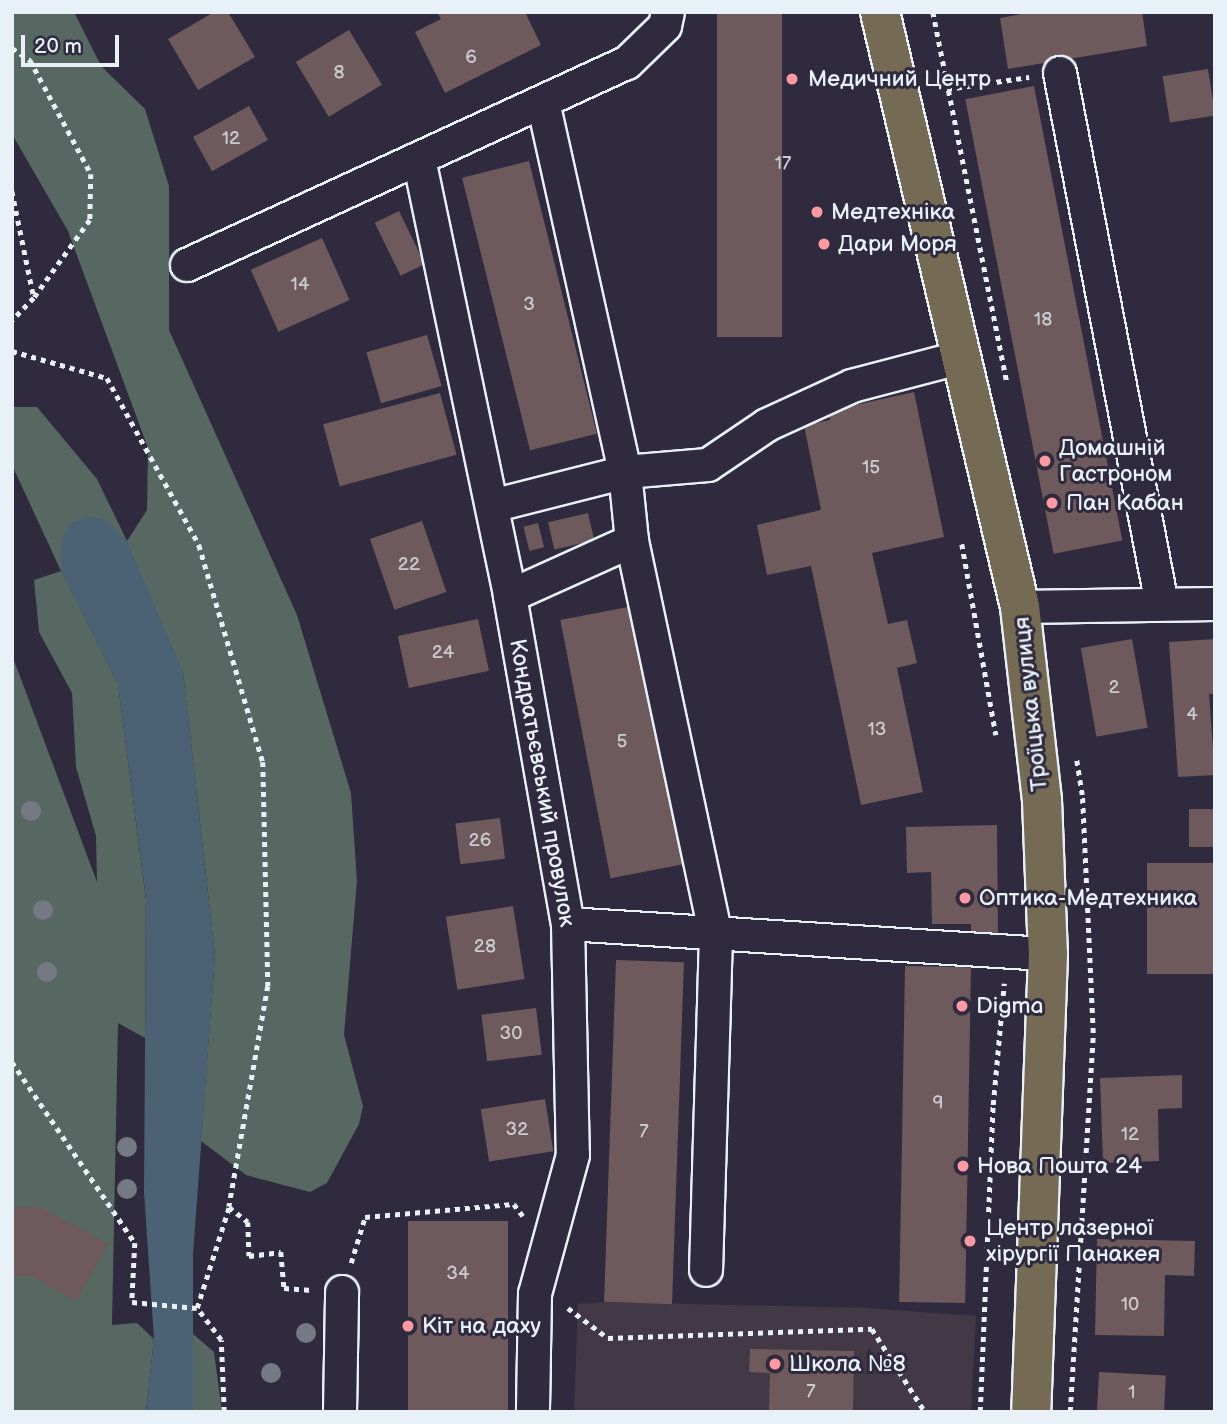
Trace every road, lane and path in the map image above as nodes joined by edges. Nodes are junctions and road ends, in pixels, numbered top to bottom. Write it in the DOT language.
graph roads {
  1 [pos="668,12"];
  2 [pos="880,12"];
  3 [pos="12,48"];
  4 [pos="1060,73"];
  5 [pos="947,89"];
  6 [pos="542,102"];
  7 [pos="419,159"];
  8 [pos="12,191"];
  9 [pos="187,265"];
  10 [pos="34,298"];
  11 [pos="12,321"];
  12 [pos="12,351"];
  13 [pos="959,358"];
  14 [pos="625,472"];
  15 [pos="492,506"];
  16 [pos="632,541"];
  17 [pos="510,596"];
  18 [pos="1162,604"];
  19 [pos="1215,604"];
  20 [pos="1020,607"];
  21 [pos="568,924"];
  22 [pos="716,935"];
  23 [pos="1048,954"];
  24 [pos="12,1062"];
  25 [pos="229,1207"];
  26 [pos="554,1234"];
  27 [pos="706,1270"];
  28 [pos="284,1288"];
  29 [pos="342,1292"];
  30 [pos="535,1293"];
  31 [pos="197,1308"];
  32 [pos="224,1412"];
  33 [pos="340,1412"];
  34 [pos="533,1412"];
  35 [pos="925,1412"];
  36 [pos="1031,1412"];
  1 -- 6 [label="street"];
  2 -- 13 [label="main road, Троїцька вулиця"];
  3 -- 10 [label="path"];
  4 -- 5 [label="path"];
  4 -- 18 [label="street"];
  6 -- 7 [label="street"];
  6 -- 14 [label="street"];
  7 -- 9 [label="street"];
  7 -- 15 [label="street, Кондратьєвський провулок"];
  8 -- 10 [label="path"];
  10 -- 11 [label="path"];
  12 -- 25 [label="path"];
  13 -- 14 [label="street"];
  13 -- 20 [label="main road, Троїцька вулиця"];
  14 -- 15 [label="street"];
  14 -- 16 [label="street"];
  15 -- 17 [label="street, Кондратьєвський провулок"];
  16 -- 17 [label="street"];
  16 -- 22 [label="street"];
  17 -- 21 [label="street, Кондратьєвський провулок"];
  18 -- 19 [label="street"];
  18 -- 20 [label="street"];
  20 -- 23 [label="main road, Троїцька вулиця"];
  21 -- 22 [label="street"];
  21 -- 26 [label="street, Кондратьєвський провулок"];
  22 -- 23 [label="street"];
  22 -- 27 [label="street"];
  23 -- 36 [label="main road, Троїцька вулиця"];
  24 -- 31 [label="path"];
  25 -- 28 [label="path"];
  25 -- 31 [label="path"];
  26 -- 29 [label="path"];
  26 -- 30 [label="street, Кондратьєвський провулок"];
  29 -- 33 [label="street"];
  30 -- 34 [label="street, Кондратьєвський провулок"];
  30 -- 35 [label="path"];
  31 -- 32 [label="path"];
}
